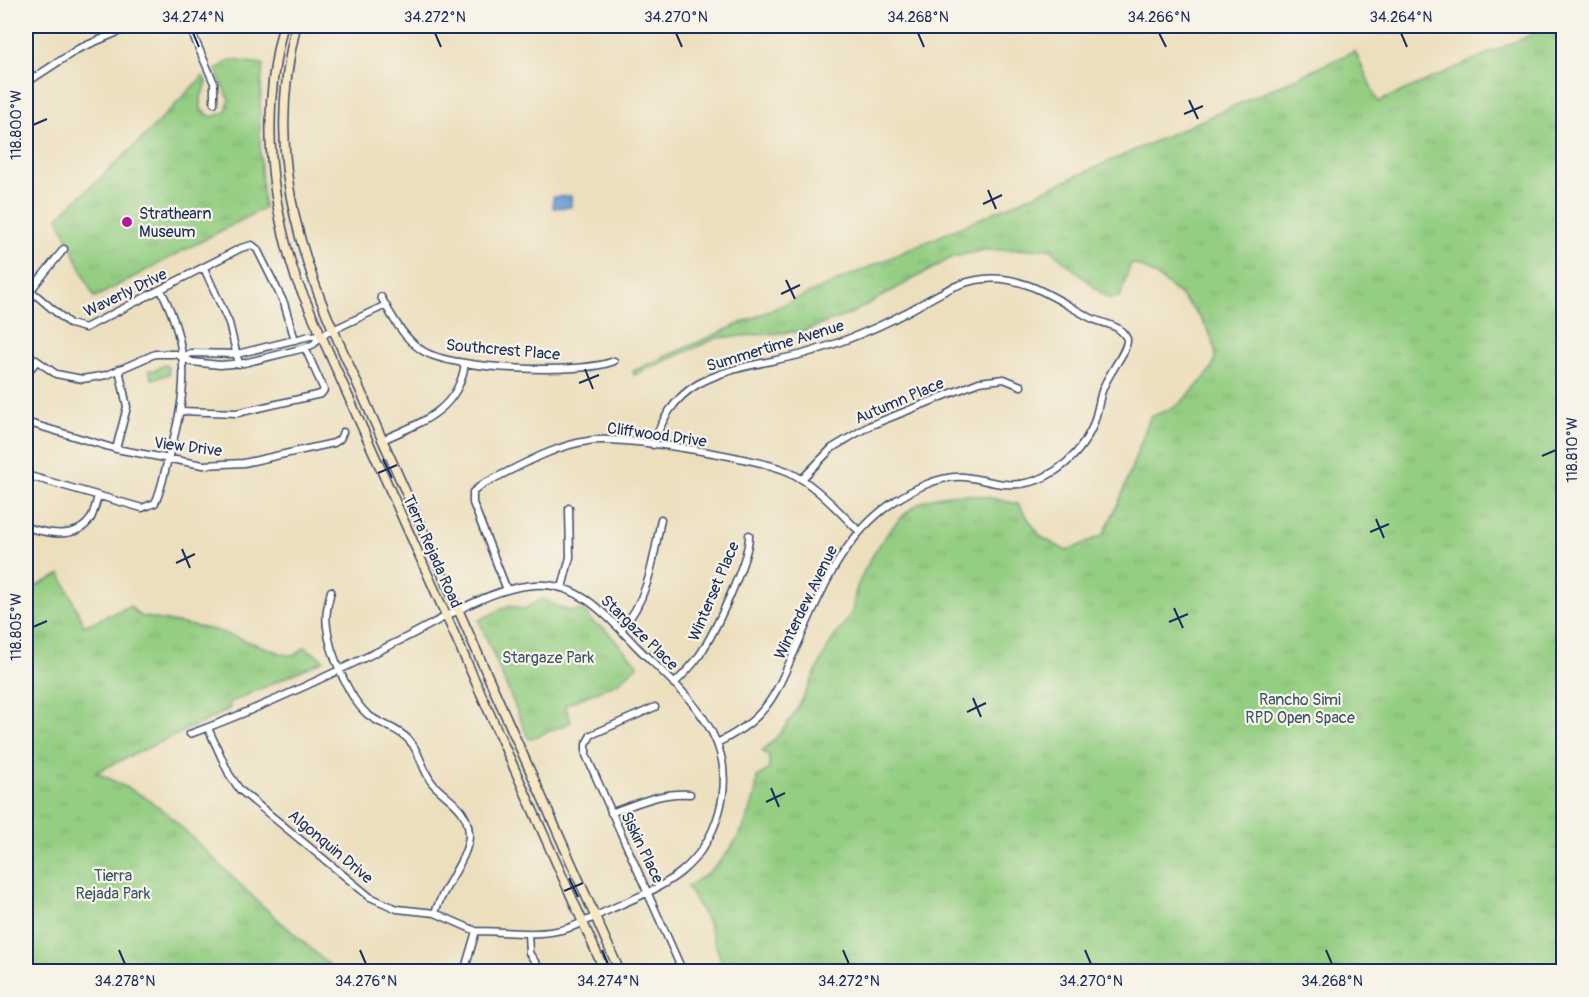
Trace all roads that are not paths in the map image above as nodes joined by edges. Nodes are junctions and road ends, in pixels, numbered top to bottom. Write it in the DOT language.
graph roads {
  1 [pos="132,26"];
  2 [pos="189,26"];
  3 [pos="283,26"];
  4 [pos="296,26"];
  5 [pos="26,83"];
  6 [pos="214,103"];
  7 [pos="64,249"];
  8 [pos="204,267"];
  9 [pos="161,290"];
  10 [pos="28,293"];
  11 [pos="381,297"];
  12 [pos="386,305"];
  13 [pos="333,330"];
  14 [pos="320,336"];
  15 [pos="295,339"];
  16 [pos="305,348"];
  17 [pos="26,353"];
  18 [pos="237,354"];
  19 [pos="183,357"];
  20 [pos="614,361"];
  21 [pos="36,362"];
  22 [pos="465,363"];
  23 [pos="239,364"];
  24 [pos="1112,368"];
  25 [pos="119,369"];
  26 [pos="26,374"];
  27 [pos="1021,386"];
  28 [pos="180,411"];
  29 [pos="26,422"];
  30 [pos="343,432"];
  31 [pos="382,441"];
  32 [pos="653,445"];
  33 [pos="116,449"];
  34 [pos="168,460"];
  35 [pos="26,475"];
  36 [pos="802,479"];
  37 [pos="98,496"];
  38 [pos="568,508"];
  39 [pos="661,519"];
  40 [pos="26,527"];
  41 [pos="859,531"];
  42 [pos="749,534"];
  43 [pos="562,588"];
  44 [pos="507,590"];
  45 [pos="331,591"];
  46 [pos="459,612"];
  47 [pos="446,618"];
  48 [pos="621,630"];
  49 [pos="340,669"];
  50 [pos="674,684"];
  51 [pos="655,707"];
  52 [pos="208,728"];
  53 [pos="190,734"];
  54 [pos="717,743"];
  55 [pos="690,794"];
  56 [pos="611,813"];
  57 [pos="649,892"];
  58 [pos="435,913"];
  59 [pos="596,916"];
  60 [pos="583,922"];
  61 [pos="476,932"];
  62 [pos="528,933"];
  63 [pos="464,972"];
  64 [pos="542,972"];
  65 [pos="605,972"];
  66 [pos="620,972"];
  67 [pos="683,972"];
  1 -- 5 [label="street"];
  2 -- 6 [label="street"];
  3 -- 14 [label="main road, Tierra Rejada Road"];
  4 -- 13 [label="main road, Tierra Rejada Road"];
  7 -- 10 [label="street"];
  8 -- 9 [label="street, Waverly Drive"];
  8 -- 15 [label="street, Waverly Drive"];
  8 -- 18 [label="street"];
  9 -- 10 [label="street, Waverly Drive"];
  9 -- 19 [label="street"];
  11 -- 12 [label="street, Southcrest Place"];
  12 -- 13 [label="street"];
  12 -- 22 [label="street, Southcrest Place"];
  13 -- 14 [label="street"];
  13 -- 31 [label="main road, Tierra Rejada Road"];
  14 -- 15 [label="street"];
  14 -- 16 [label="street"];
  14 -- 47 [label="main road, Tierra Rejada Road"];
  15 -- 18 [label="street"];
  16 -- 23 [label="street"];
  16 -- 28 [label="street"];
  17 -- 21 [label="street"];
  18 -- 19 [label="street"];
  18 -- 23 [label="street"];
  19 -- 23 [label="street"];
  19 -- 25 [label="street"];
  19 -- 28 [label="street"];
  20 -- 22 [label="street, Southcrest Place"];
  21 -- 25 [label="street"];
  21 -- 26 [label="street"];
  22 -- 31 [label="street"];
  24 -- 32 [label="street, Summertime Avenue"];
  24 -- 41 [label="street, Winterdew Avenue"];
  25 -- 33 [label="street"];
  27 -- 36 [label="street, Autumn Place"];
  28 -- 34 [label="street"];
  29 -- 33 [label="street, View Drive"];
  30 -- 34 [label="street, View Drive"];
  31 -- 46 [label="main road, Tierra Rejada Road"];
  32 -- 36 [label="street, Cliffwood Drive"];
  32 -- 44 [label="street, Cliffwood Drive"];
  33 -- 34 [label="street, View Drive"];
  34 -- 37 [label="street"];
  35 -- 37 [label="street"];
  36 -- 41 [label="street, Cliffwood Drive"];
  37 -- 40 [label="street"];
  38 -- 43 [label="street"];
  39 -- 48 [label="street"];
  41 -- 54 [label="street, Winterdew Avenue"];
  42 -- 50 [label="street, Winterset Place"];
  43 -- 44 [label="street, Stargaze Place"];
  43 -- 48 [label="street, Stargaze Place"];
  44 -- 46 [label="street, Stargaze Place"];
  45 -- 49 [label="street"];
  46 -- 47 [label="street, Stargaze Place"];
  46 -- 59 [label="main road, Tierra Rejada Road"];
  47 -- 49 [label="street, Stargaze Place"];
  47 -- 60 [label="main road, Tierra Rejada Road"];
  48 -- 50 [label="street, Stargaze Place"];
  49 -- 52 [label="street, Stargaze Place"];
  49 -- 58 [label="street"];
  50 -- 54 [label="street, Stargaze Place"];
  51 -- 56 [label="street, Siskin Place"];
  52 -- 53 [label="street, Stargaze Place"];
  52 -- 58 [label="street, Algonquin Drive"];
  54 -- 57 [label="street, Stargaze Place"];
  55 -- 56 [label="street"];
  56 -- 57 [label="street, Siskin Place"];
  57 -- 59 [label="street, Stargaze Place"];
  57 -- 67 [label="street, Siskin Place"];
  58 -- 61 [label="street, Algonquin Drive"];
  59 -- 60 [label="street, Stargaze Place"];
  59 -- 66 [label="main road, Tierra Rejada Road"];
  60 -- 62 [label="street, Stargaze Place"];
  60 -- 65 [label="main road, Tierra Rejada Road"];
  61 -- 62 [label="street, Stargaze Place"];
  61 -- 63 [label="street"];
  62 -- 64 [label="street"];
}
